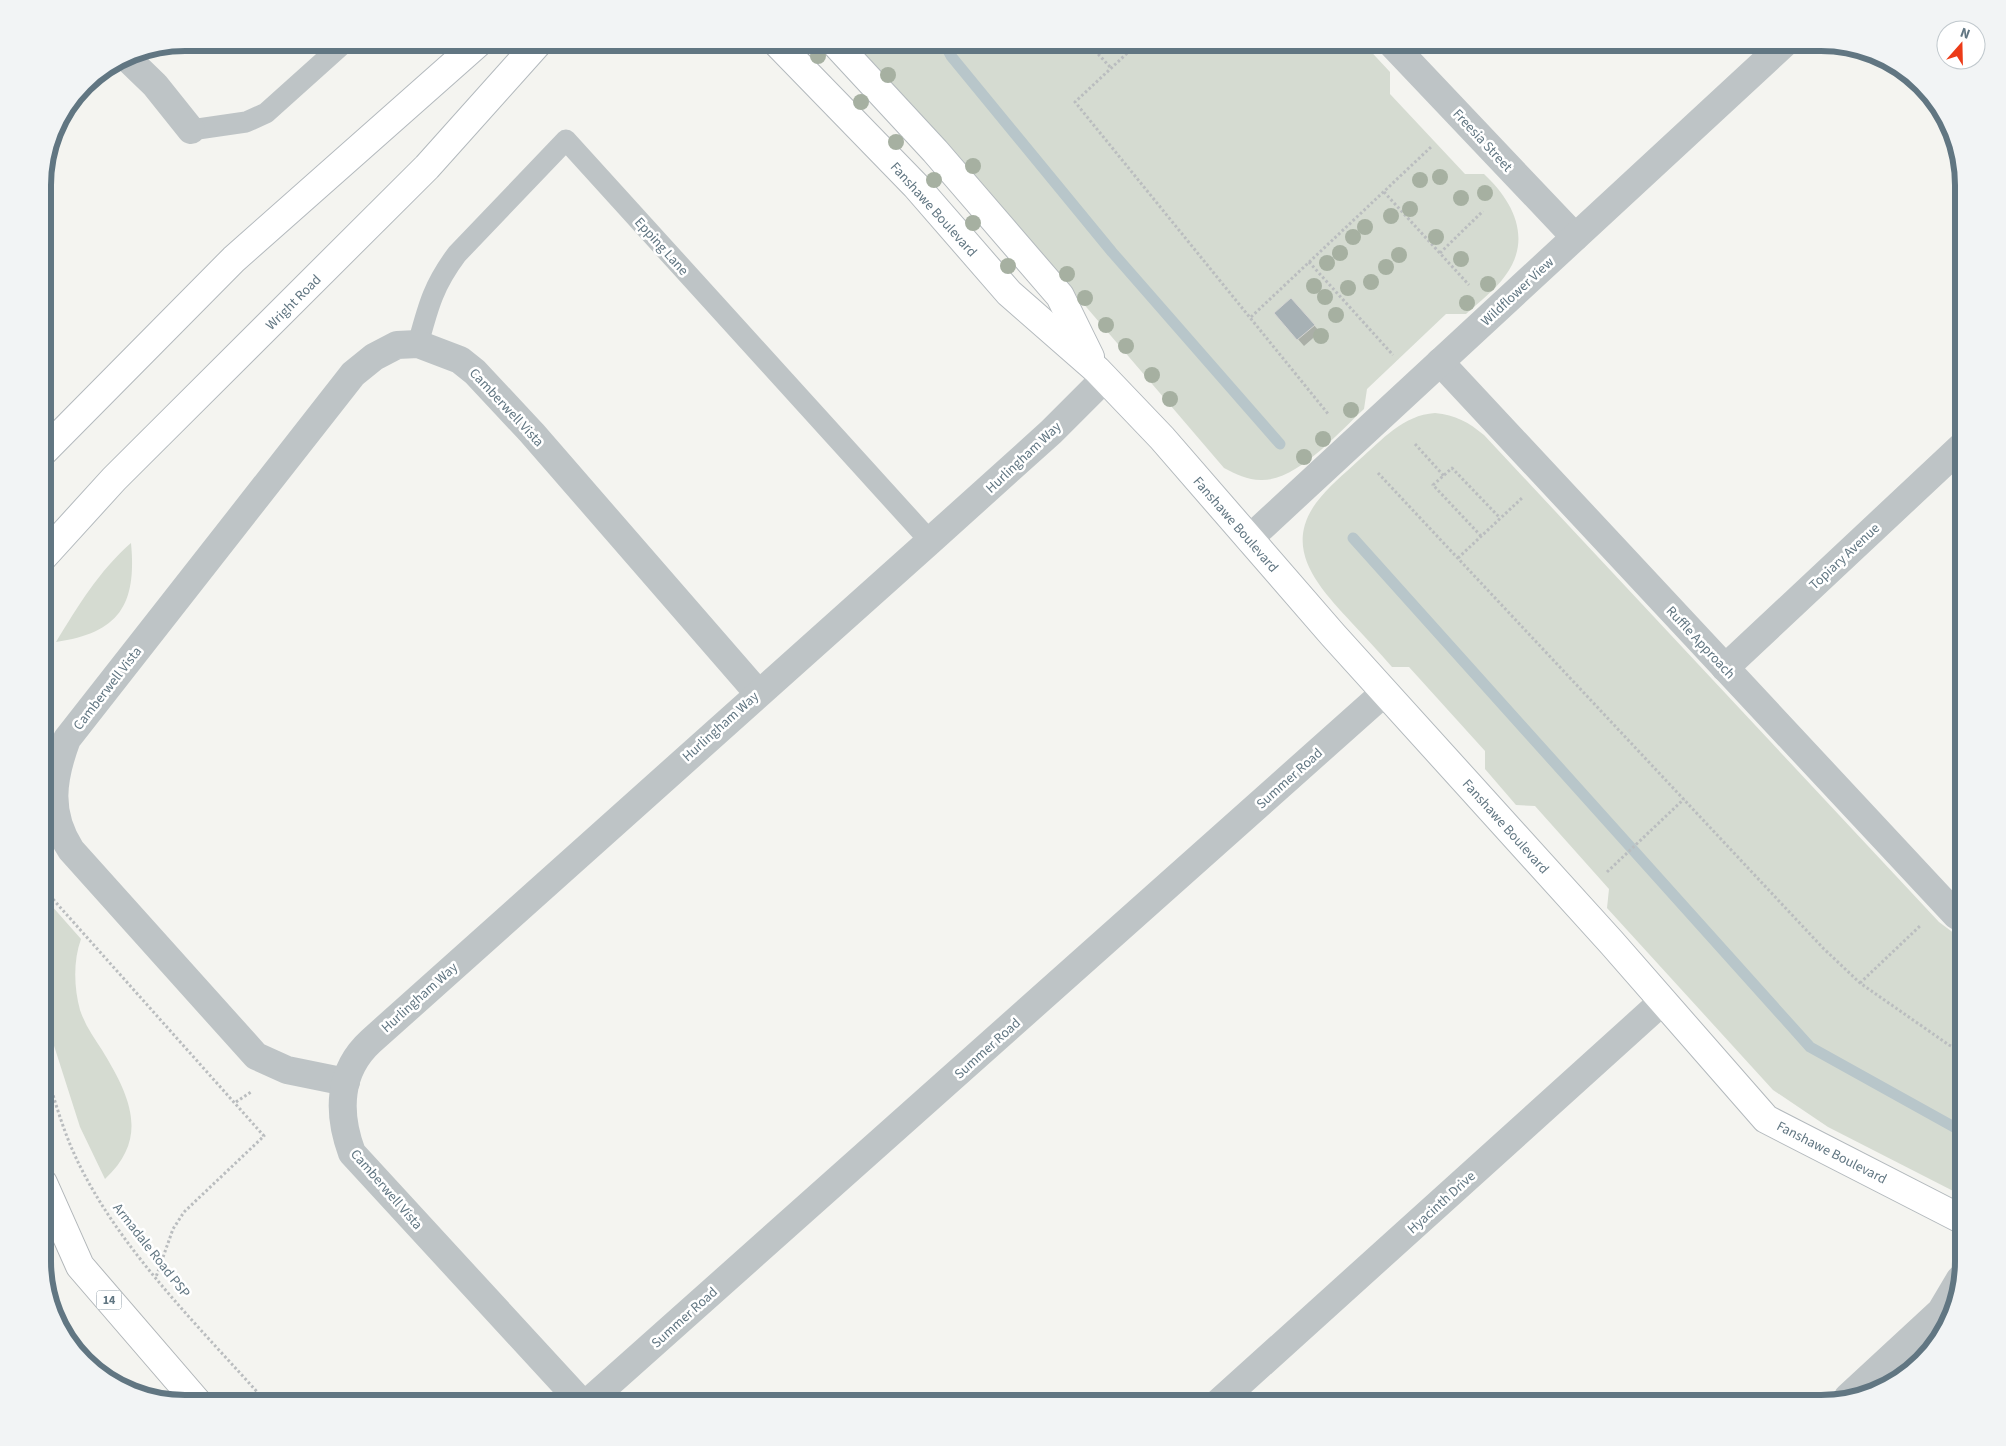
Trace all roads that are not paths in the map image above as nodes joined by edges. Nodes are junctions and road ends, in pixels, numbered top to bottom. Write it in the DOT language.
graph roads {
  1 [pos="334,51"];
  2 [pos="468,51"];
  3 [pos="530,51"];
  4 [pos="786,51"];
  5 [pos="842,51"];
  6 [pos="1399,51"];
  7 [pos="1775,51"];
  8 [pos="131,62"];
  9 [pos="191,130"];
  10 [pos="1575,237"];
  11 [pos="418,344"];
  12 [pos="1440,362"];
  13 [pos="1101,374"];
  14 [pos="52,443"];
  15 [pos="1955,453"];
  16 [pos="1249,539"];
  17 [pos="930,541"];
  18 [pos="52,547"];
  19 [pos="1725,668"];
  20 [pos="1385,692"];
  21 [pos="758,693"];
  22 [pos="1955,914"];
  23 [pos="1663,1001"];
  24 [pos="346,1082"];
  25 [pos="52,1203"];
  26 [pos="1955,1215"];
  27 [pos="1950,1296"];
  28 [pos="1856,1390"];
  29 [pos="190,1395"];
  30 [pos="574,1395"];
  31 [pos="598,1395"];
  32 [pos="1228,1395"];
  1 -- 9 [label="lane"];
  2 -- 14 [label="main road"];
  3 -- 18 [label="main road, Wright Road"];
  4 -- 13 [label="main road, Fanshawe Boulevard"];
  5 -- 13 [label="main road, Fanshawe Boulevard"];
  6 -- 10 [label="street, Freesia Street"];
  7 -- 10 [label="street, Wildflower View"];
  8 -- 9 [label="street"];
  10 -- 12 [label="street, Wildflower View"];
  11 -- 17 [label="lane, Epping Lane"];
  11 -- 21 [label="street, Camberwell Vista"];
  11 -- 24 [label="street, Camberwell Vista"];
  12 -- 16 [label="street, Wildflower View"];
  12 -- 19 [label="street, Ruffle Approach"];
  13 -- 16 [label="main road, Fanshawe Boulevard"];
  13 -- 17 [label="street, Hurlingham Way"];
  15 -- 19 [label="street, Topiary Avenue"];
  16 -- 20 [label="main road, Fanshawe Boulevard"];
  17 -- 21 [label="street, Hurlingham Way"];
  19 -- 22 [label="street, Ruffle Approach"];
  20 -- 23 [label="main road, Fanshawe Boulevard"];
  20 -- 31 [label="street, Summer Road"];
  21 -- 24 [label="street, Hurlingham Way"];
  23 -- 26 [label="main road, Fanshawe Boulevard"];
  23 -- 32 [label="street, Hyacinth Drive"];
  24 -- 30 [label="street, Camberwell Vista"];
  25 -- 29 [label="main road, 14"];
  27 -- 28 [label="street"];
}
